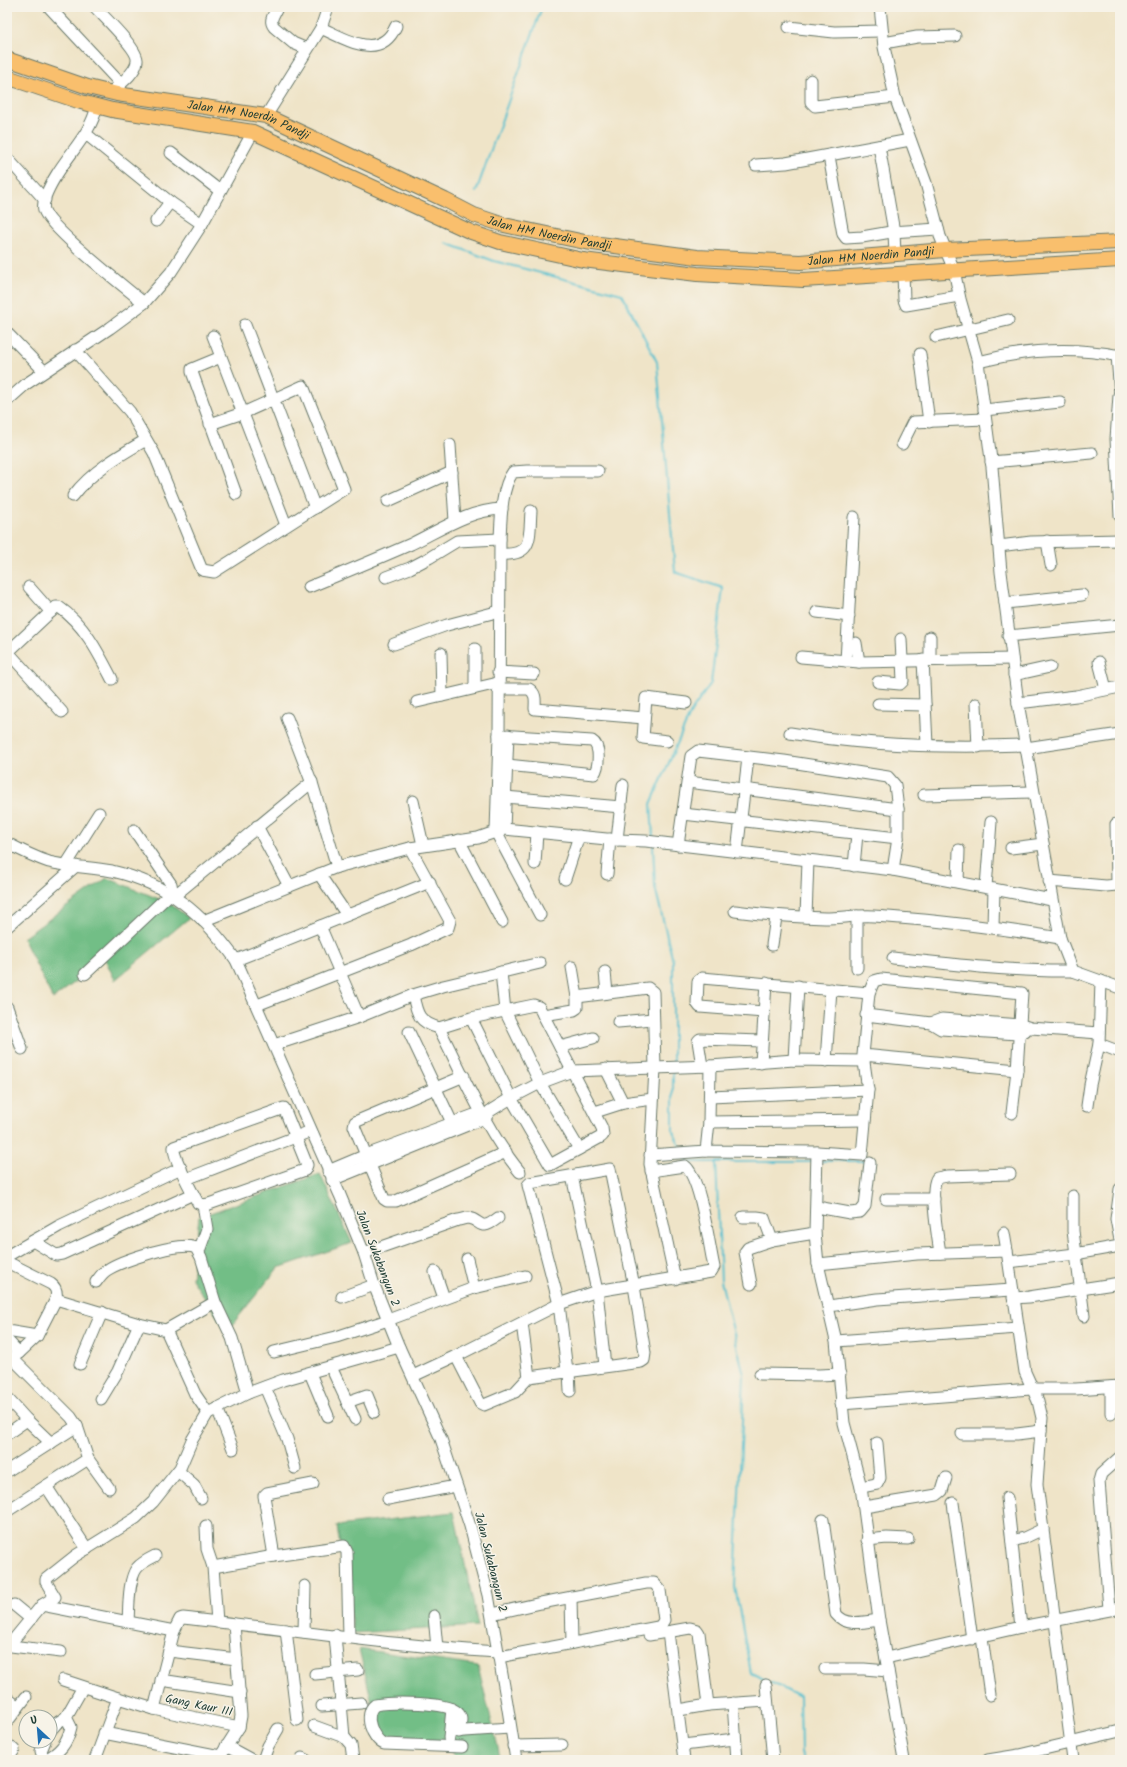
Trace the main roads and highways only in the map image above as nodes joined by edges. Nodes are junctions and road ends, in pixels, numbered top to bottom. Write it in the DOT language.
graph roads {
  1 [pos="7,59"];
  2 [pos="7,77"];
  3 [pos="1120,242"];
  4 [pos="1120,260"];
  1 -- 3 [label="main road, Jalan HM Noerdin Pandji"];
  2 -- 4 [label="main road, Jalan HM Noerdin Pandji"];
}
